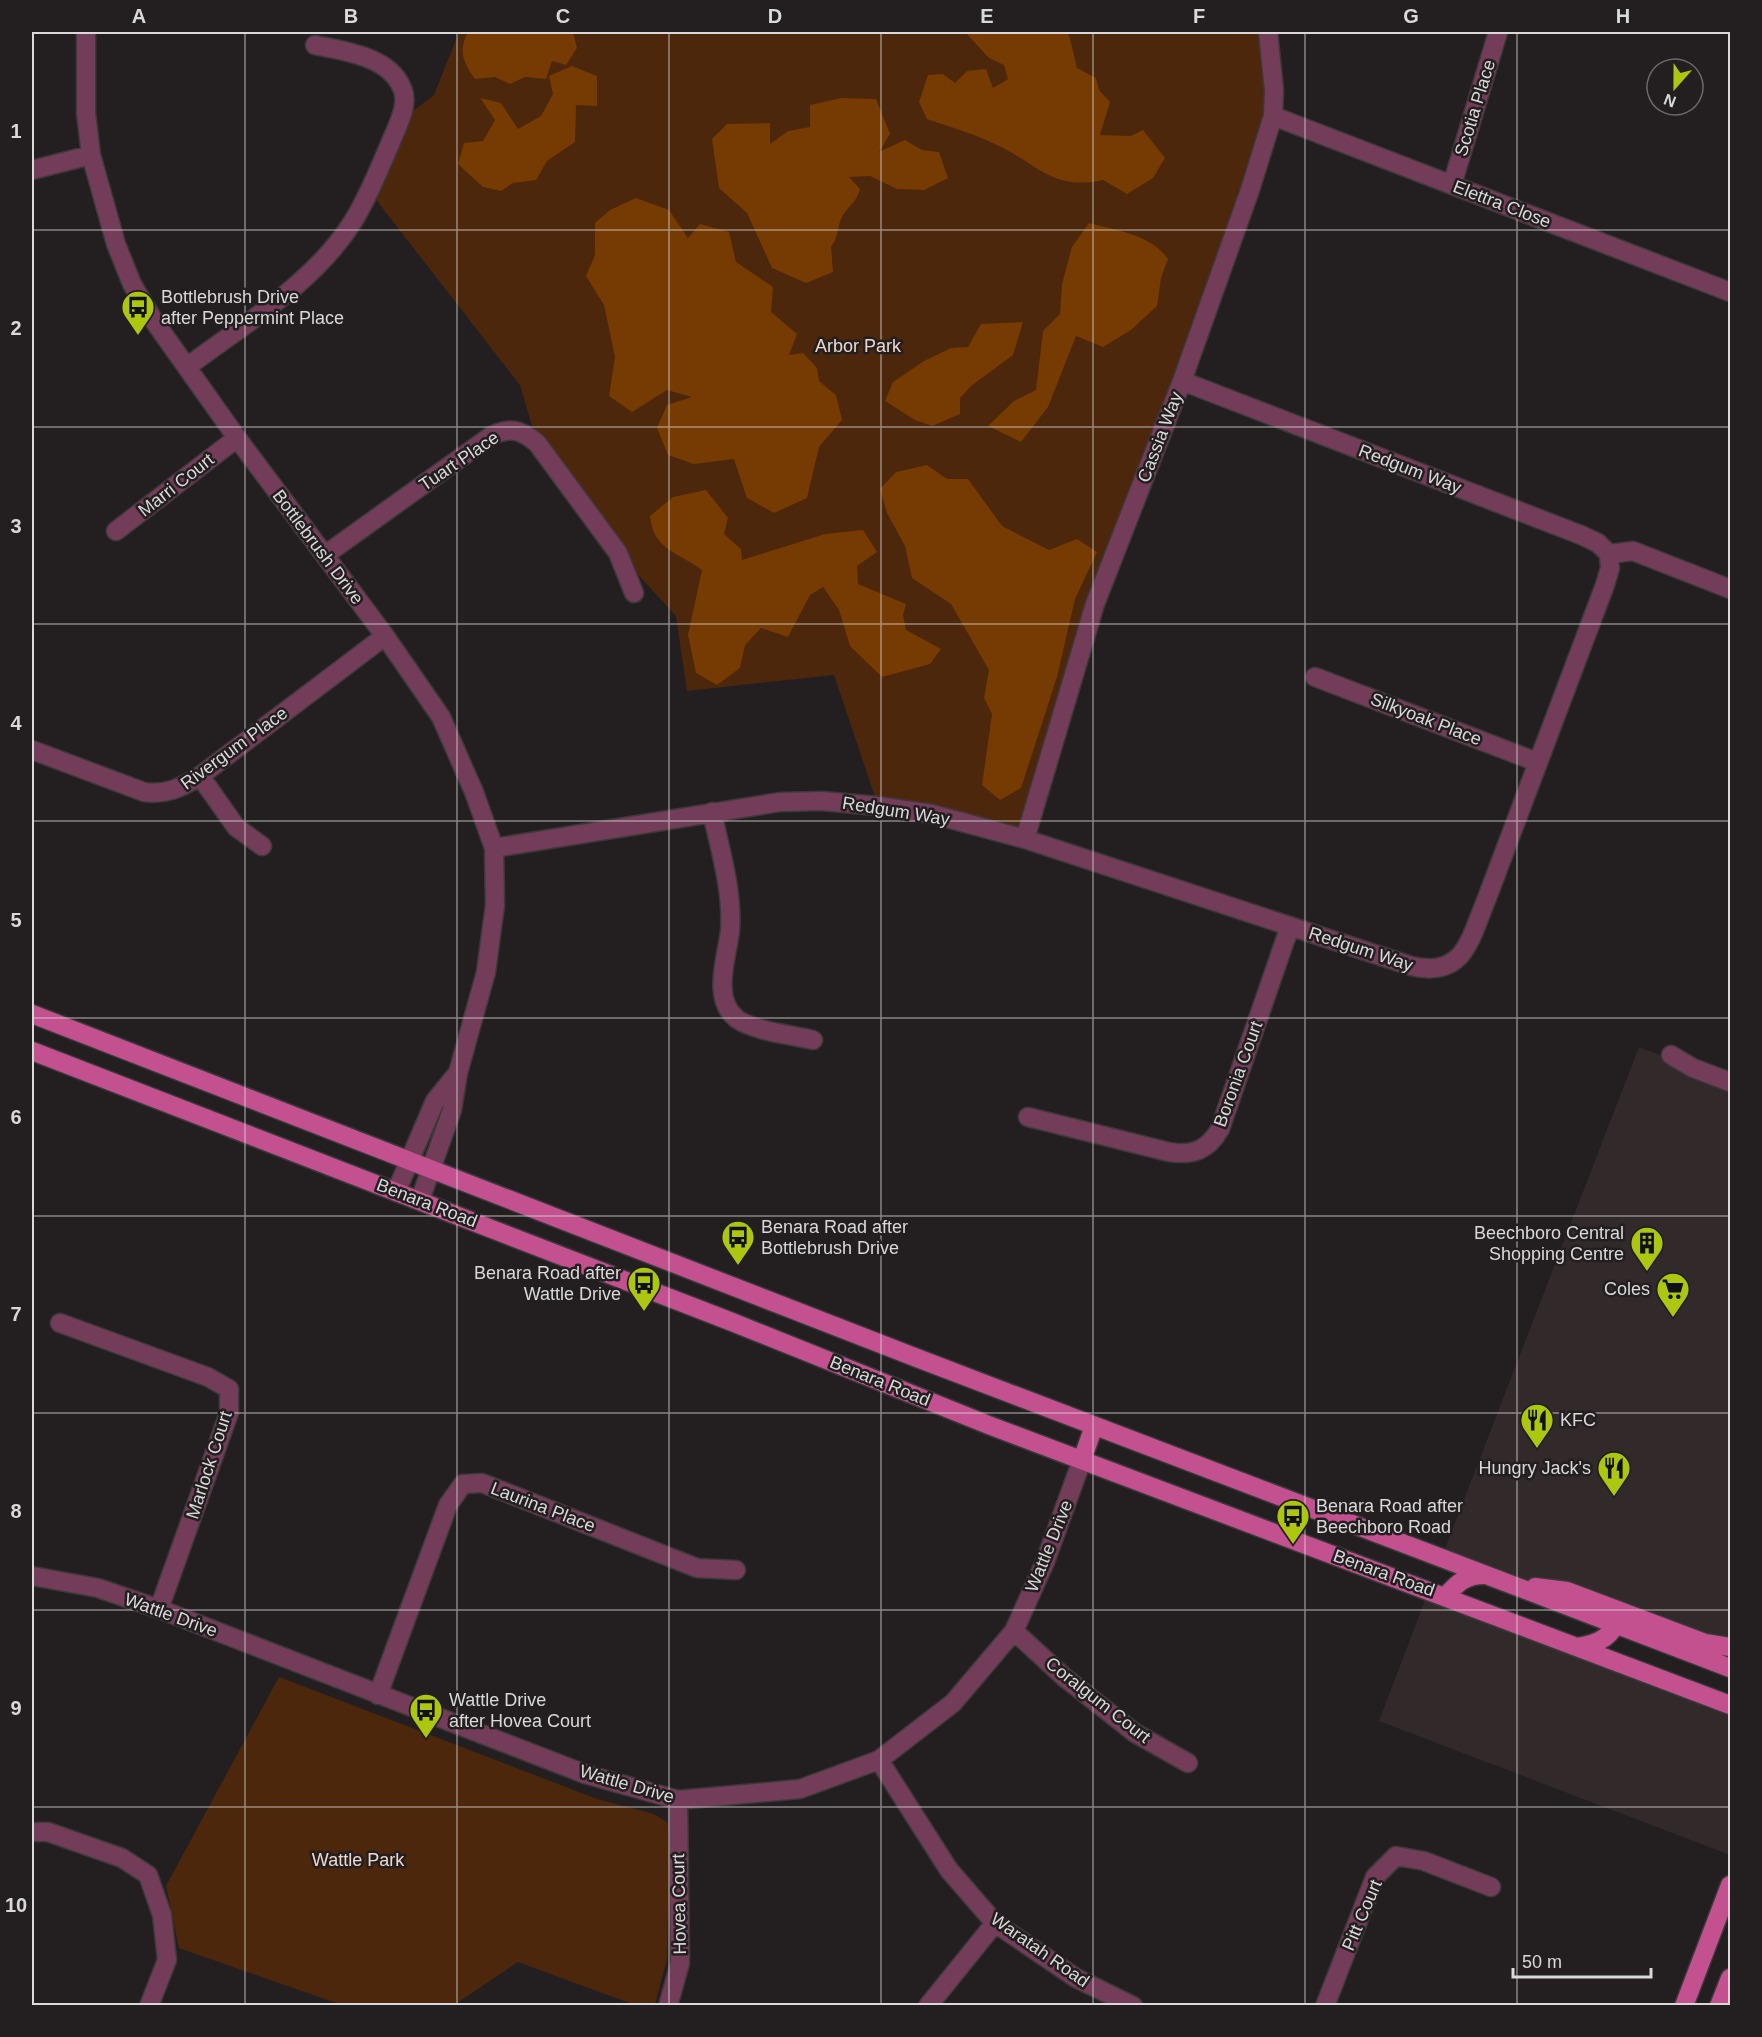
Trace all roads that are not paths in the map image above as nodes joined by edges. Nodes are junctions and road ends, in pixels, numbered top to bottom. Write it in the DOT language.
graph roads {
  1 [pos="86,32"];
  2 [pos="1268,32"];
  3 [pos="1498,32"];
  4 [pos="315,45"];
  5 [pos="1273,116"];
  6 [pos="92,154"];
  7 [pos="32,170"];
  8 [pos="1452,185"];
  9 [pos="1731,292"];
  10 [pos="187,368"];
  11 [pos="1182,381"];
  12 [pos="237,438"];
  13 [pos="116,531"];
  14 [pos="1609,554"];
  15 [pos="325,555"];
  16 [pos="1731,589"];
  17 [pos="634,593"];
  18 [pos="385,636"];
  19 [pos="1315,677"];
  20 [pos="32,750"];
  21 [pos="1537,762"];
  22 [pos="200,776"];
  23 [pos="712,812"];
  24 [pos="1025,839"];
  25 [pos="262,846"];
  26 [pos="494,848"];
  27 [pos="1290,926"];
  28 [pos="32,1014"];
  29 [pos="813,1040"];
  30 [pos="32,1051"];
  31 [pos="1671,1055"];
  32 [pos="458,1074"];
  33 [pos="1731,1082"];
  34 [pos="1028,1117"];
  35 [pos="408,1162"];
  36 [pos="432,1171"];
  37 [pos="396,1192"];
  38 [pos="420,1200"];
  39 [pos="743,1291"];
  40 [pos="732,1322"];
  41 [pos="60,1323"];
  42 [pos="1094,1426"];
  43 [pos="1082,1460"];
  44 [pos="736,1570"];
  45 [pos="32,1576"];
  46 [pos="1452,1581"];
  47 [pos="159,1609"];
  48 [pos="1619,1618"];
  49 [pos="1014,1631"];
  50 [pos="1578,1647"];
  51 [pos="1731,1647"];
  52 [pos="1731,1668"];
  53 [pos="378,1695"];
  54 [pos="1731,1705"];
  55 [pos="879,1760"];
  56 [pos="1188,1763"];
  57 [pos="678,1800"];
  58 [pos="32,1832"];
  59 [pos="1731,1886"];
  60 [pos="1491,1887"];
  61 [pos="995,1923"];
  62 [pos="1731,1977"];
  63 [pos="149,2006"];
  64 [pos="668,2006"];
  65 [pos="928,2006"];
  66 [pos="1133,2006"];
  67 [pos="1325,2006"];
  68 [pos="1684,2006"];
  69 [pos="1719,2006"];
  1 -- 6 [label="street, Bottlebrush Drive"];
  2 -- 5 [label="street, Cassia Way"];
  3 -- 8 [label="street, Scotia Place"];
  4 -- 10 [label="street"];
  5 -- 8 [label="street, Elettra Close"];
  5 -- 11 [label="street, Cassia Way"];
  6 -- 7 [label="street"];
  6 -- 10 [label="street, Bottlebrush Drive"];
  8 -- 9 [label="street, Elettra Close"];
  10 -- 12 [label="street, Bottlebrush Drive"];
  11 -- 14 [label="street, Redgum Way"];
  11 -- 24 [label="street, Cassia Way"];
  12 -- 13 [label="street, Marri Court"];
  12 -- 15 [label="street, Bottlebrush Drive"];
  14 -- 16 [label="street"];
  14 -- 21 [label="street, Redgum Way"];
  15 -- 17 [label="street, Tuart Place"];
  15 -- 18 [label="street, Bottlebrush Drive"];
  18 -- 22 [label="street, Rivergum Place"];
  18 -- 26 [label="street, Bottlebrush Drive"];
  19 -- 21 [label="street, Silkyoak Place"];
  20 -- 22 [label="street, Rivergum Place"];
  21 -- 27 [label="street, Redgum Way"];
  22 -- 25 [label="street"];
  23 -- 24 [label="street, Redgum Way"];
  23 -- 26 [label="street, Redgum Way"];
  23 -- 29 [label="street"];
  24 -- 27 [label="street, Redgum Way"];
  26 -- 32 [label="street, Bottlebrush Drive"];
  27 -- 34 [label="street, Boronia Court"];
  28 -- 35 [label="main road, Benara Road"];
  30 -- 37 [label="main road, Benara Road"];
  31 -- 33 [label="street"];
  32 -- 35 [label="street, Bottlebrush Drive"];
  32 -- 36 [label="street, Bottlebrush Drive"];
  35 -- 36 [label="main road, Benara Road"];
  35 -- 37 [label="street, Bottlebrush Drive"];
  36 -- 38 [label="street, Bottlebrush Drive"];
  36 -- 39 [label="main road, Benara Road"];
  37 -- 38 [label="main road, Benara Road"];
  38 -- 40 [label="main road, Benara Road"];
  39 -- 40 [label="main road"];
  39 -- 42 [label="main road, Benara Road"];
  40 -- 43 [label="main road, Benara Road"];
  41 -- 47 [label="street, Marlock Court"];
  42 -- 43 [label="main road"];
  42 -- 46 [label="main road, Benara Road"];
  43 -- 46 [label="main road, Benara Road"];
  43 -- 49 [label="street, Wattle Drive"];
  44 -- 53 [label="street, Laurina Place"];
  45 -- 47 [label="street, Wattle Drive"];
  46 -- 48 [label="main road, Benara Road"];
  46 -- 50 [label="main road, Benara Road"];
  47 -- 53 [label="street, Wattle Drive"];
  48 -- 50 [label="main road"];
  48 -- 51 [label="main road"];
  48 -- 52 [label="main road"];
  49 -- 55 [label="street, Wattle Drive"];
  49 -- 56 [label="street, Coralgum Court"];
  50 -- 54 [label="main road, Benara Road"];
  53 -- 57 [label="street, Wattle Drive"];
  55 -- 57 [label="street, Wattle Drive"];
  55 -- 61 [label="street, Waratah Road"];
  57 -- 64 [label="street, Hovea Court"];
  58 -- 63 [label="street"];
  59 -- 68 [label="main road"];
  60 -- 67 [label="street, Pitt Court"];
  61 -- 65 [label="street"];
  61 -- 66 [label="street, Waratah Road"];
  62 -- 69 [label="main road"];
}
